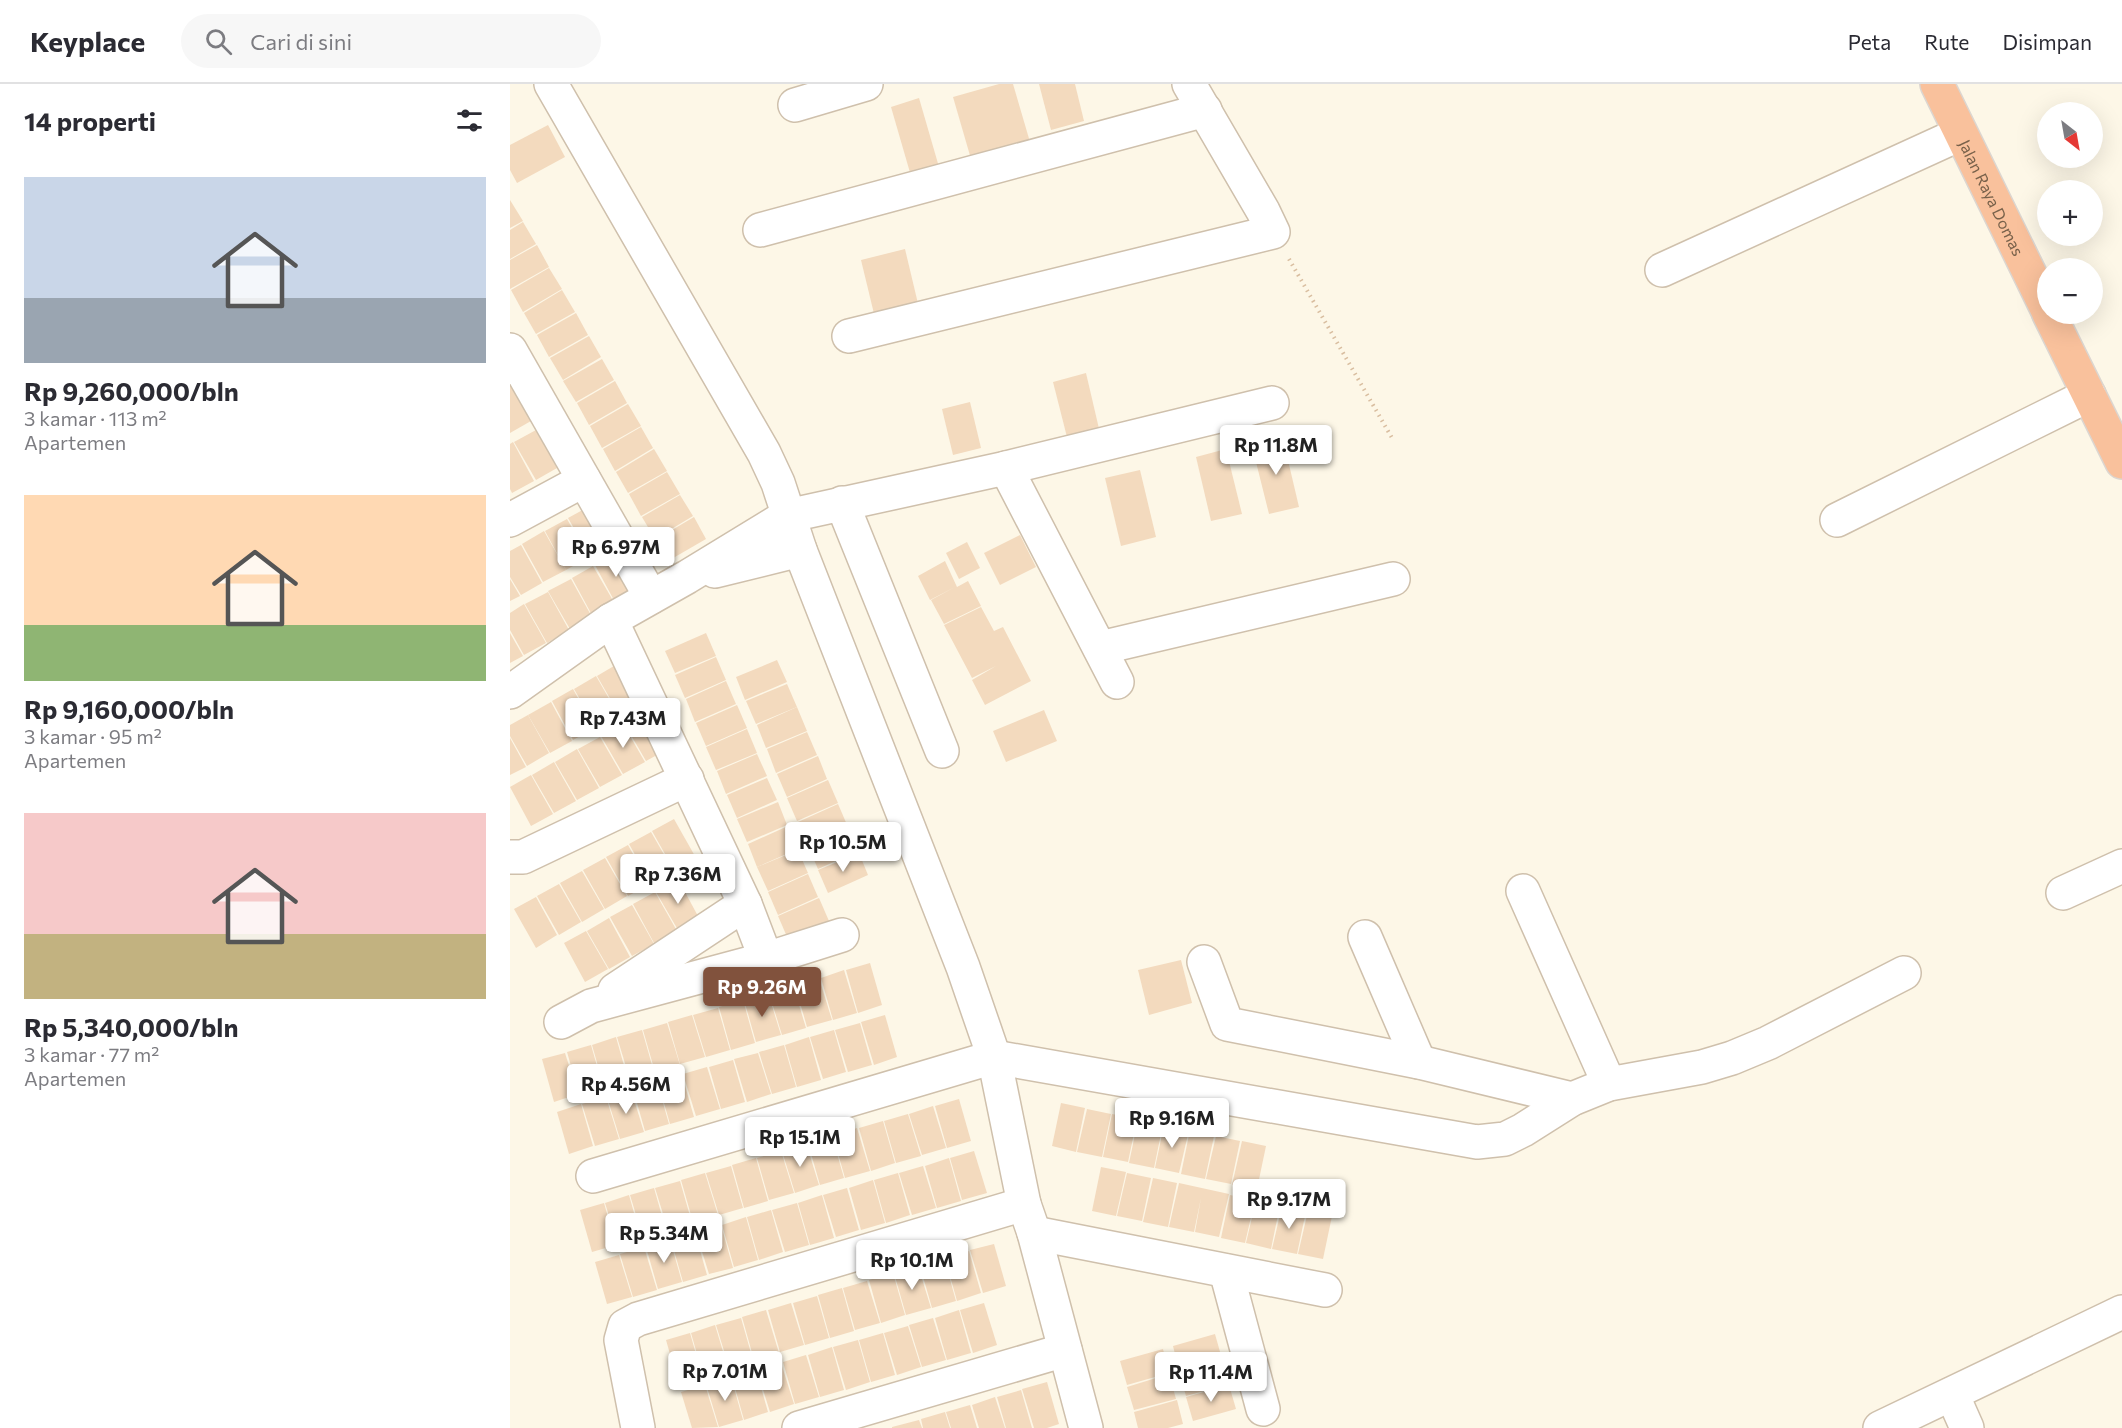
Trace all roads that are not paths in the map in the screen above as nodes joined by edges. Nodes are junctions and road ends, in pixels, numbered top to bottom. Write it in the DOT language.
graph roads {
  1 [pos="552,84"];
  2 [pos="866,84"];
  3 [pos="1936,84"];
  4 [pos="1197,97"];
  5 [pos="795,105"];
  6 [pos="1960,134"];
  7 [pos="760,230"];
  8 [pos="1662,270"];
  9 [pos="2037,290"];
  10 [pos="2054,324"];
  11 [pos="849,336"];
  12 [pos="510,352"];
  13 [pos="2089,395"];
  14 [pos="1272,403"];
  15 [pos="2122,462"];
  16 [pos="1006,468"];
  17 [pos="585,480"];
  18 [pos="842,503"];
  19 [pos="787,516"];
  20 [pos="510,520"];
  21 [pos="1838,520"];
  22 [pos="800,550"];
  23 [pos="687,577"];
  24 [pos="1393,579"];
  25 [pos="651,597"];
  26 [pos="611,620"];
  27 [pos="1100,648"];
  28 [pos="1117,682"];
  29 [pos="510,692"];
  30 [pos="942,751"];
  31 [pos="687,779"];
  32 [pos="510,857"];
  33 [pos="2122,866"];
  34 [pos="1522,891"];
  35 [pos="2063,893"];
  36 [pos="745,904"];
  37 [pos="842,935"];
  38 [pos="1365,937"];
  39 [pos="766,959"];
  40 [pos="1204,962"];
  41 [pos="1904,973"];
  42 [pos="591,1006"];
  43 [pos="561,1022"];
  44 [pos="994,1057"];
  45 [pos="1419,1062"];
  46 [pos="1609,1084"];
  47 [pos="1572,1099"];
  48 [pos="593,1176"];
  49 [pos="1029,1219"];
  50 [pos="1226,1271"];
  51 [pos="1325,1290"];
  52 [pos="2122,1312"];
  53 [pos="1065,1350"];
  54 [pos="1952,1394"];
  55 [pos="1263,1409"];
  56 [pos="639,1428"];
  57 [pos="799,1428"];
  58 [pos="1086,1428"];
  59 [pos="1880,1428"];
  60 [pos="1967,1428"];
  1 -- 19 [label="street"];
  2 -- 5 [label="street"];
  3 -- 6 [label="highway, Jalan Raya Domas"];
  4 -- 7 [label="street"];
  4 -- 11 [label="street"];
  6 -- 8 [label="street"];
  6 -- 9 [label="highway, Jalan Raya Domas"];
  10 -- 13 [label="highway, Jalan Raya Domas"];
  12 -- 17 [label="street"];
  13 -- 15 [label="highway, Jalan Raya Domas"];
  13 -- 21 [label="street"];
  14 -- 16 [label="street"];
  16 -- 18 [label="street"];
  16 -- 27 [label="street"];
  17 -- 20 [label="street"];
  17 -- 25 [label="street"];
  18 -- 19 [label="street"];
  18 -- 30 [label="street"];
  19 -- 22 [label="street"];
  19 -- 23 [label="street"];
  22 -- 23 [label="street"];
  22 -- 44 [label="street"];
  23 -- 25 [label="street"];
  24 -- 27 [label="street"];
  25 -- 26 [label="street"];
  26 -- 29 [label="street"];
  26 -- 31 [label="street"];
  27 -- 28 [label="street"];
  31 -- 32 [label="street"];
  31 -- 36 [label="street"];
  33 -- 35 [label="street"];
  34 -- 46 [label="street"];
  36 -- 39 [label="street"];
  36 -- 42 [label="street"];
  37 -- 39 [label="street"];
  38 -- 45 [label="street"];
  39 -- 42 [label="street"];
  40 -- 45 [label="street"];
  41 -- 46 [label="street"];
  42 -- 43 [label="street"];
  44 -- 47 [label="street"];
  44 -- 48 [label="street"];
  44 -- 49 [label="street"];
  45 -- 47 [label="street"];
  46 -- 47 [label="street"];
  49 -- 50 [label="street"];
  49 -- 53 [label="street"];
  49 -- 56 [label="street"];
  50 -- 51 [label="street"];
  50 -- 55 [label="street"];
  52 -- 54 [label="street"];
  53 -- 57 [label="street"];
  53 -- 58 [label="street"];
  54 -- 59 [label="street"];
  54 -- 60 [label="street"];
}
